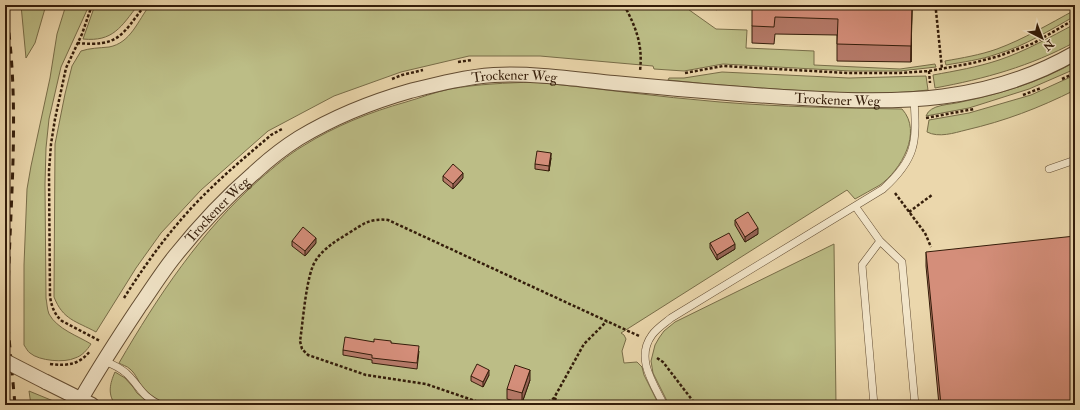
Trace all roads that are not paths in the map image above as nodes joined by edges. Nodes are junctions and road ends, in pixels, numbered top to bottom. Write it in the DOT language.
graph roads {
  1 [pos="1075,53"];
  2 [pos="914,100"];
  3 [pos="1075,160"];
  4 [pos="1049,169"];
  5 [pos="855,206"];
  6 [pos="880,241"];
  7 [pos="5,361"];
  8 [pos="104,361"];
  9 [pos="86,402"];
  10 [pos="160,405"];
  11 [pos="664,405"];
  12 [pos="874,405"];
  13 [pos="915,405"];
  1 -- 2 [label="street, Trockener Weg"];
  2 -- 5 [label="lane"];
  2 -- 8 [label="street, Trockener Weg"];
  3 -- 4 [label="lane"];
  5 -- 6 [label="lane"];
  5 -- 11 [label="lane"];
  6 -- 12 [label="lane"];
  6 -- 13 [label="lane"];
  7 -- 9 [label="street, bridge"];
  8 -- 9 [label="street, Trockener Weg"];
  8 -- 10 [label="lane"];
}
